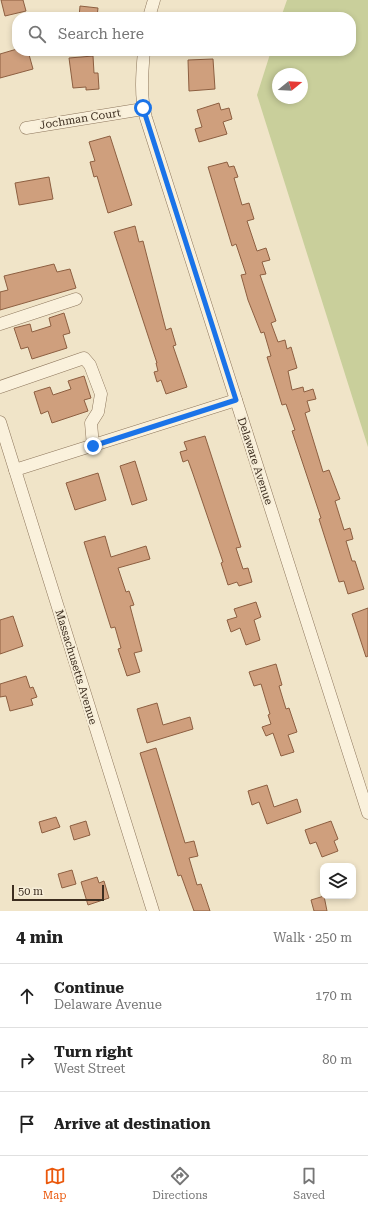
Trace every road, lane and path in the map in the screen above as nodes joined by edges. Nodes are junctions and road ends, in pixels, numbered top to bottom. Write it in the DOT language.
graph roads {
  1 [pos="154,0"];
  2 [pos="150,12"];
  3 [pos="144,56"];
  4 [pos="143,108"];
  5 [pos="26,128"];
  6 [pos="76,299"];
  7 [pos="0,324"];
  8 [pos="0,387"];
  9 [pos="236,400"];
  10 [pos="0,422"];
  11 [pos="93,446"];
  12 [pos="15,470"];
  13 [pos="368,813"];
  14 [pos="153,911"];
  1 -- 2 [label="street"];
  3 -- 4 [label="street"];
  4 -- 5 [label="street, Jochman Court"];
  4 -- 9 [label="street, Delaware Avenue"];
  6 -- 7 [label="street"];
  8 -- 11 [label="street"];
  9 -- 11 [label="street"];
  9 -- 13 [label="street, Delaware Avenue"];
  10 -- 12 [label="street, Massachusetts Avenue"];
  11 -- 12 [label="street"];
  12 -- 14 [label="street, Massachusetts Avenue"];
}
